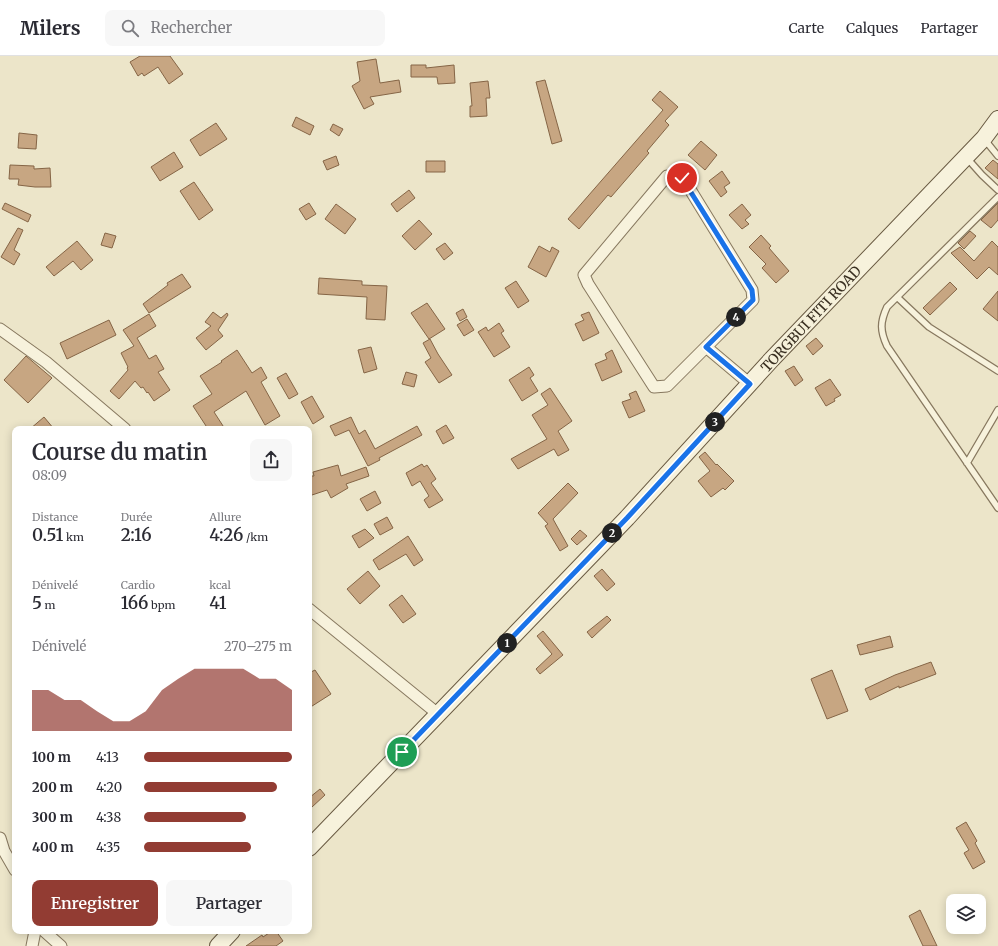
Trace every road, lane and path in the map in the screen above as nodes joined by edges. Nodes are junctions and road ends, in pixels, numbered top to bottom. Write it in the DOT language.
graph roads {
  1 [pos="998,119"];
  2 [pos="984,138"];
  3 [pos="966,156"];
  4 [pos="998,156"];
  5 [pos="998,190"];
  6 [pos="998,197"];
  7 [pos="897,297"];
  8 [pos="0,329"];
  9 [pos="706,347"];
  10 [pos="998,371"];
  11 [pos="750,384"];
  12 [pos="998,410"];
  13 [pos="121,426"];
  14 [pos="967,464"];
  15 [pos="998,508"];
  16 [pos="312,611"];
  17 [pos="438,714"];
  18 [pos="0,838"];
  19 [pos="312,845"];
  20 [pos="12,865"];
  21 [pos="34,934"];
  22 [pos="47,934"];
  23 [pos="229,934"];
  24 [pos="32,946"];
  25 [pos="61,946"];
  26 [pos="218,946"];
  1 -- 2 [label="street, TORGBUI FITI ROAD"];
  2 -- 3 [label="street, TORGBUI FITI ROAD"];
  2 -- 4 [label="lane"];
  3 -- 5 [label="lane"];
  3 -- 11 [label="street, TORGBUI FITI ROAD"];
  6 -- 7 [label="lane"];
  7 -- 10 [label="lane"];
  7 -- 14 [label="lane"];
  8 -- 13 [label="street"];
  9 -- 9 [label="street"];
  9 -- 11 [label="street"];
  11 -- 17 [label="street, TORGBUI FITI ROAD"];
  12 -- 14 [label="lane"];
  14 -- 15 [label="lane"];
  16 -- 17 [label="street"];
  17 -- 19 [label="street, TORGBUI FITI ROAD"];
  18 -- 20 [label="street"];
  21 -- 24 [label="street"];
  22 -- 25 [label="street"];
  23 -- 26 [label="street"];
}
